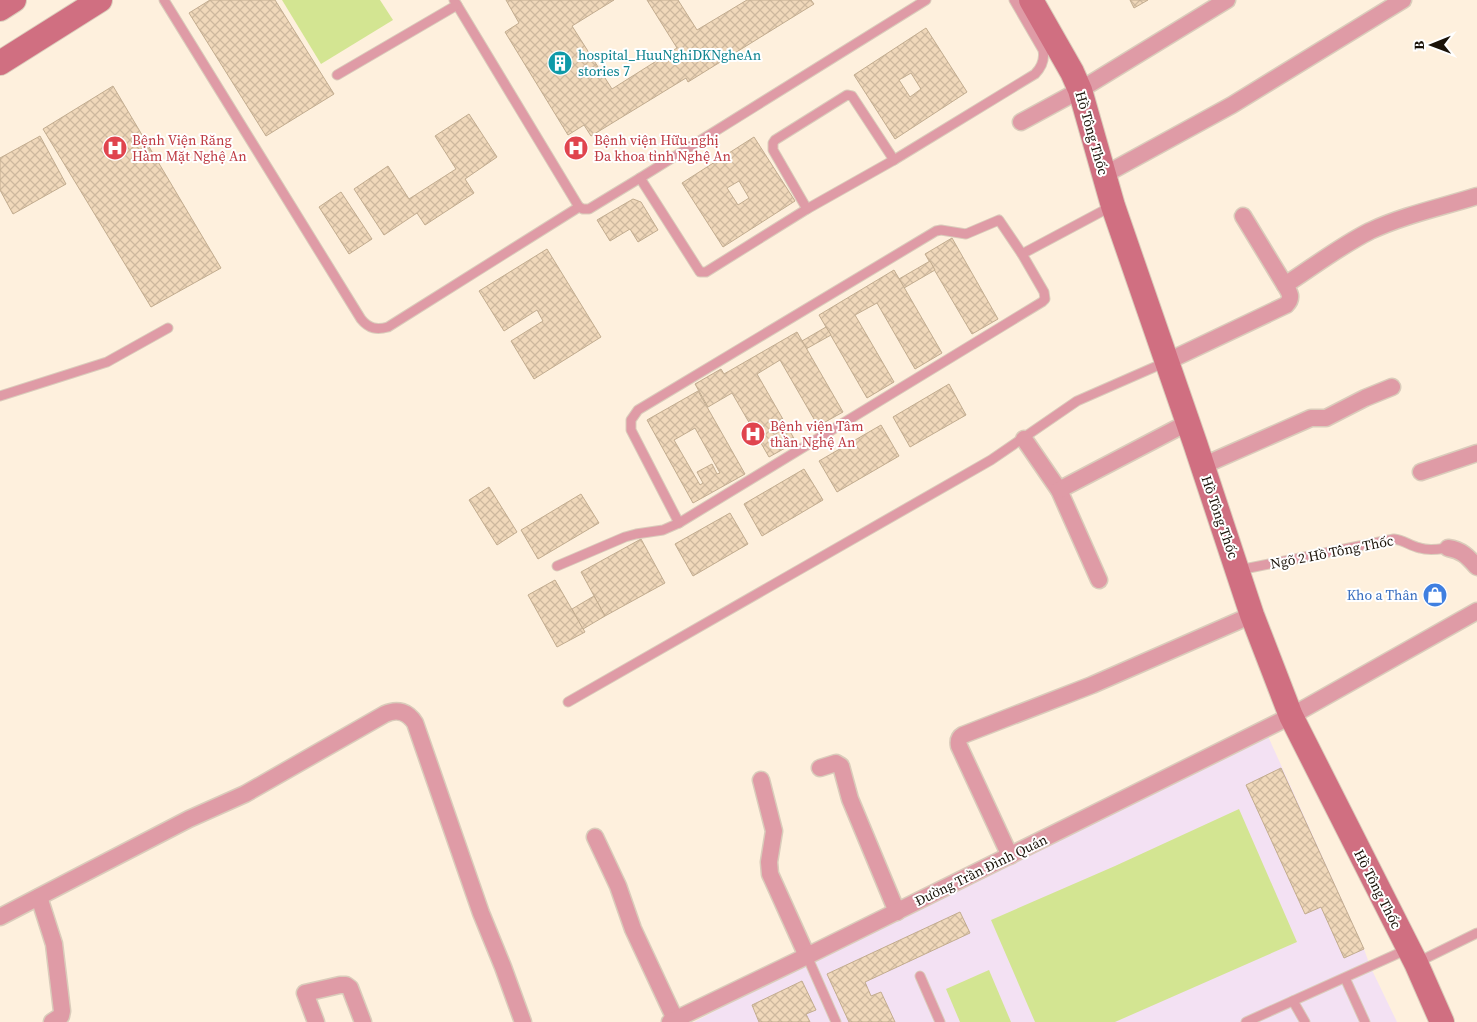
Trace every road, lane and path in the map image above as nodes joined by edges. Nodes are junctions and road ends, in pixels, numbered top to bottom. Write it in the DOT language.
graph roads {
  1 [pos="14,0"];
  2 [pos="100,0"];
  3 [pos="164,0"];
  4 [pos="926,0"];
  5 [pos="1014,0"];
  6 [pos="1031,0"];
  7 [pos="1227,0"];
  8 [pos="1403,0"];
  9 [pos="455,3"];
  10 [pos="0,9"];
  11 [pos="0,63"];
  12 [pos="337,75"];
  13 [pos="1080,90"];
  14 [pos="1021,122"];
  15 [pos="894,160"];
  16 [pos="1104,175"];
  17 [pos="640,178"];
  18 [pos="1477,196"];
  19 [pos="580,206"];
  20 [pos="1113,206"];
  21 [pos="807,209"];
  22 [pos="1243,216"];
  23 [pos="1022,254"];
  24 [pos="1285,285"];
  25 [pos="168,328"];
  26 [pos="1166,362"];
  27 [pos="1392,388"];
  28 [pos="0,396"];
  29 [pos="1187,423"];
  30 [pos="1024,439"];
  31 [pos="1477,453"];
  32 [pos="1202,466"];
  33 [pos="1421,472"];
  34 [pos="1059,490"];
  35 [pos="679,523"];
  36 [pos="1448,548"];
  37 [pos="557,566"];
  38 [pos="1477,567"];
  39 [pos="1238,570"];
  40 [pos="1099,580"];
  41 [pos="1477,611"];
  42 [pos="1252,614"];
  43 [pos="568,702"];
  44 [pos="1290,716"];
  45 [pos="820,768"];
  46 [pos="761,780"];
  47 [pos="595,837"];
  48 [pos="1010,856"];
  49 [pos="39,897"];
  50 [pos="897,912"];
  51 [pos="0,917"];
  52 [pos="1477,933"];
  53 [pos="807,956"];
  54 [pos="1412,956"];
  55 [pos="920,976"];
  56 [pos="1345,978"];
  57 [pos="1293,1001"];
  58 [pos="672,1021"];
  59 [pos="52,1022"];
  60 [pos="316,1022"];
  61 [pos="363,1022"];
  62 [pos="523,1022"];
  63 [pos="836,1022"];
  64 [pos="940,1022"];
  65 [pos="1246,1022"];
  66 [pos="1305,1022"];
  67 [pos="1365,1022"];
  68 [pos="1442,1022"];
  1 -- 10 [label="street"];
  2 -- 11 [label="street"];
  3 -- 19 [label="lane"];
  4 -- 17 [label="lane"];
  5 -- 15 [label="lane"];
  6 -- 13 [label="street, Hồ Tông Thốc"];
  7 -- 13 [label="street"];
  8 -- 16 [label="street"];
  9 -- 12 [label="lane"];
  9 -- 19 [label="lane"];
  13 -- 14 [label="street"];
  13 -- 16 [label="street, Hồ Tông Thốc"];
  15 -- 21 [label="lane"];
  15 -- 21 [label="lane"];
  16 -- 20 [label="street, Hồ Tông Thốc"];
  17 -- 19 [label="lane"];
  17 -- 21 [label="lane"];
  18 -- 24 [label="street"];
  20 -- 23 [label="lane"];
  20 -- 26 [label="street, Hồ Tông Thốc"];
  22 -- 24 [label="street"];
  23 -- 35 [label="lane"];
  23 -- 35 [label="lane"];
  24 -- 26 [label="street"];
  25 -- 28 [label="lane"];
  26 -- 29 [label="street, Hồ Tông Thốc"];
  26 -- 30 [label="lane"];
  27 -- 32 [label="street"];
  29 -- 32 [label="street, Hồ Tông Thốc"];
  29 -- 34 [label="street"];
  30 -- 34 [label="street"];
  30 -- 43 [label="lane"];
  31 -- 33 [label="street"];
  32 -- 39 [label="street, Hồ Tông Thốc"];
  34 -- 40 [label="street"];
  35 -- 37 [label="lane"];
  36 -- 38 [label="street, Ngõ 2 Hồ Tông Thốc"];
  36 -- 39 [label="lane, Ngõ 2 Hồ Tông Thốc"];
  39 -- 42 [label="street, Hồ Tông Thốc"];
  41 -- 44 [label="street, Đường Trần Đình Quán"];
  42 -- 44 [label="street, Hồ Tông Thốc"];
  42 -- 48 [label="street"];
  44 -- 48 [label="street, Đường Trần Đình Quán"];
  44 -- 54 [label="street, Hồ Tông Thốc"];
  45 -- 50 [label="street"];
  46 -- 53 [label="street"];
  47 -- 58 [label="street"];
  48 -- 50 [label="street, Đường Trần Đình Quán"];
  49 -- 51 [label="street"];
  49 -- 59 [label="street"];
  49 -- 62 [label="street"];
  50 -- 53 [label="street, Đường Trần Đình Quán"];
  52 -- 54 [label="lane"];
  53 -- 58 [label="street, Đường Trần Đình Quán"];
  53 -- 63 [label="lane"];
  54 -- 56 [label="lane"];
  54 -- 68 [label="street, Hồ Tông Thốc"];
  55 -- 64 [label="lane"];
  56 -- 57 [label="lane"];
  56 -- 67 [label="lane"];
  57 -- 65 [label="lane"];
  57 -- 66 [label="lane"];
  60 -- 61 [label="street"];
}
